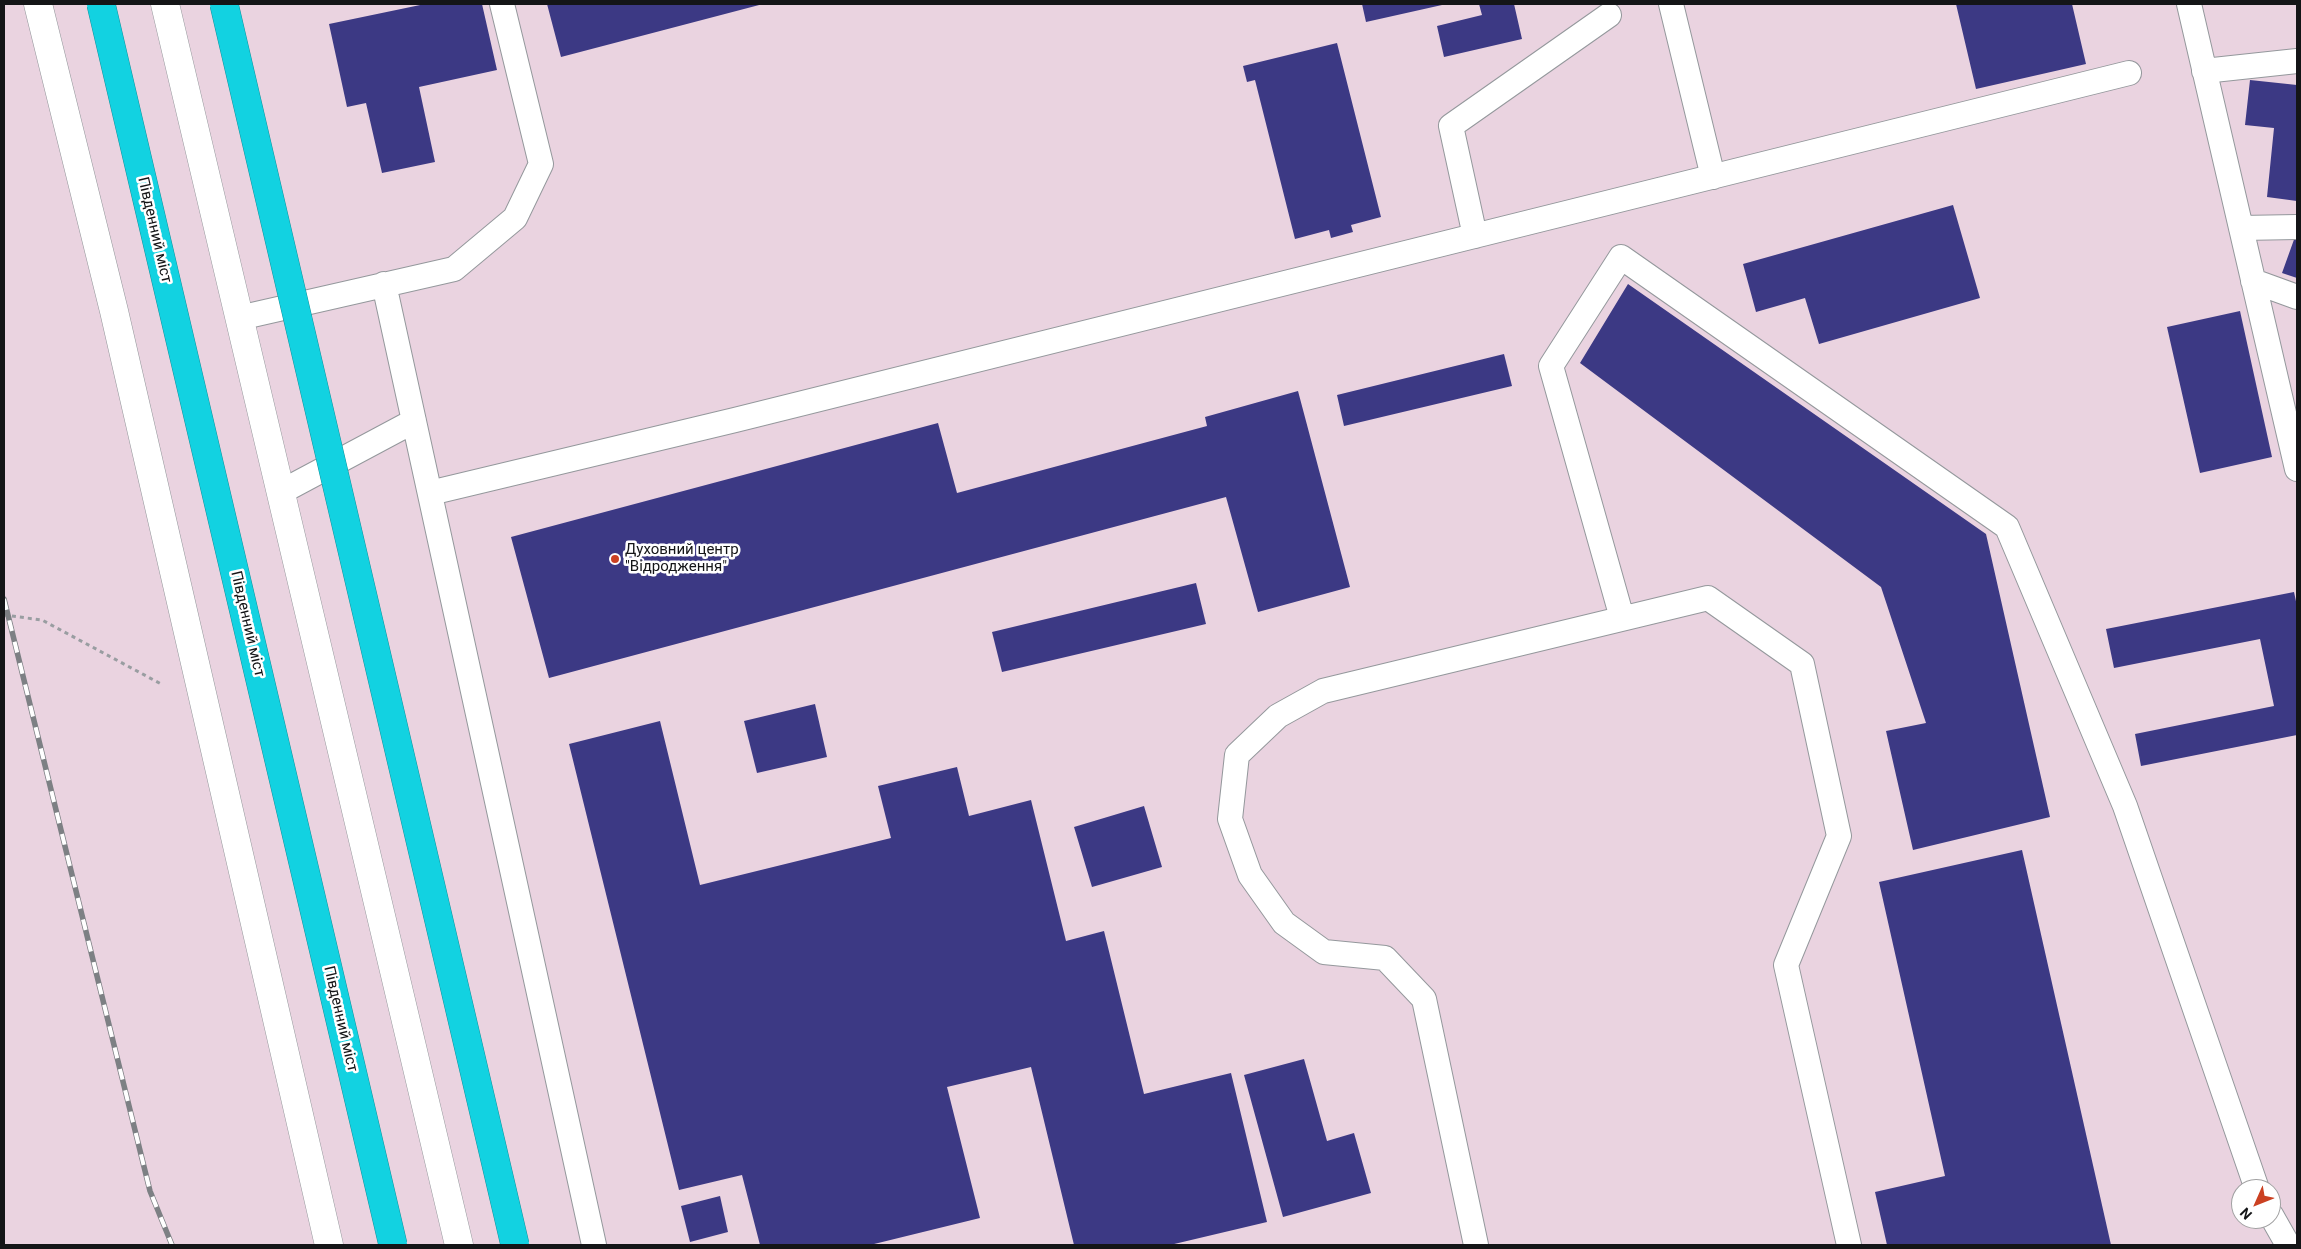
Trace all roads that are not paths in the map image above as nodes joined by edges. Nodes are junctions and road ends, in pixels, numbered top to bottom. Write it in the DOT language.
graph roads {
  1 [pos="38,4"];
  2 [pos="101,4"];
  3 [pos="165,4"];
  4 [pos="224,4"];
  5 [pos="502,4"];
  6 [pos="1672,4"];
  7 [pos="2189,4"];
  8 [pos="1608,15"];
  9 [pos="2297,62"];
  10 [pos="2204,71"];
  11 [pos="2129,74"];
  12 [pos="1713,177"];
  13 [pos="2297,226"];
  14 [pos="2241,228"];
  15 [pos="1475,236"];
  16 [pos="2253,282"];
  17 [pos="384,284"];
  18 [pos="2297,297"];
  19 [pos="239,318"];
  20 [pos="2291,414"];
  21 [pos="414,421"];
  22 [pos="2297,469"];
  23 [pos="281,492"];
  24 [pos="430,493"];
  25 [pos="1622,618"];
  26 [pos="2254,1179"];
  27 [pos="2279,1229"];
  28 [pos="329,1245"];
  29 [pos="393,1245"];
  30 [pos="459,1245"];
  31 [pos="515,1245"];
  32 [pos="594,1245"];
  33 [pos="1476,1245"];
  34 [pos="1848,1245"];
  35 [pos="2288,1245"];
  1 -- 28 [label="street"];
  2 -- 29 [label="highway, Південний міст, bridge"];
  3 -- 19 [label="street"];
  4 -- 31 [label="highway, bridge"];
  5 -- 17 [label="lane"];
  6 -- 12 [label="lane"];
  7 -- 10 [label="lane"];
  8 -- 15 [label="lane"];
  9 -- 10 [label="lane"];
  10 -- 14 [label="lane"];
  11 -- 12 [label="lane"];
  12 -- 15 [label="lane"];
  13 -- 14 [label="lane"];
  14 -- 16 [label="lane"];
  15 -- 24 [label="lane"];
  16 -- 18 [label="lane"];
  16 -- 20 [label="lane"];
  17 -- 19 [label="lane"];
  17 -- 21 [label="lane"];
  19 -- 23 [label="street"];
  20 -- 22 [label="lane"];
  21 -- 23 [label="lane"];
  21 -- 24 [label="lane"];
  23 -- 30 [label="street"];
  24 -- 32 [label="lane"];
  25 -- 26 [label="lane"];
  25 -- 33 [label="lane"];
  25 -- 34 [label="lane"];
  27 -- 35 [label="lane"];
}
